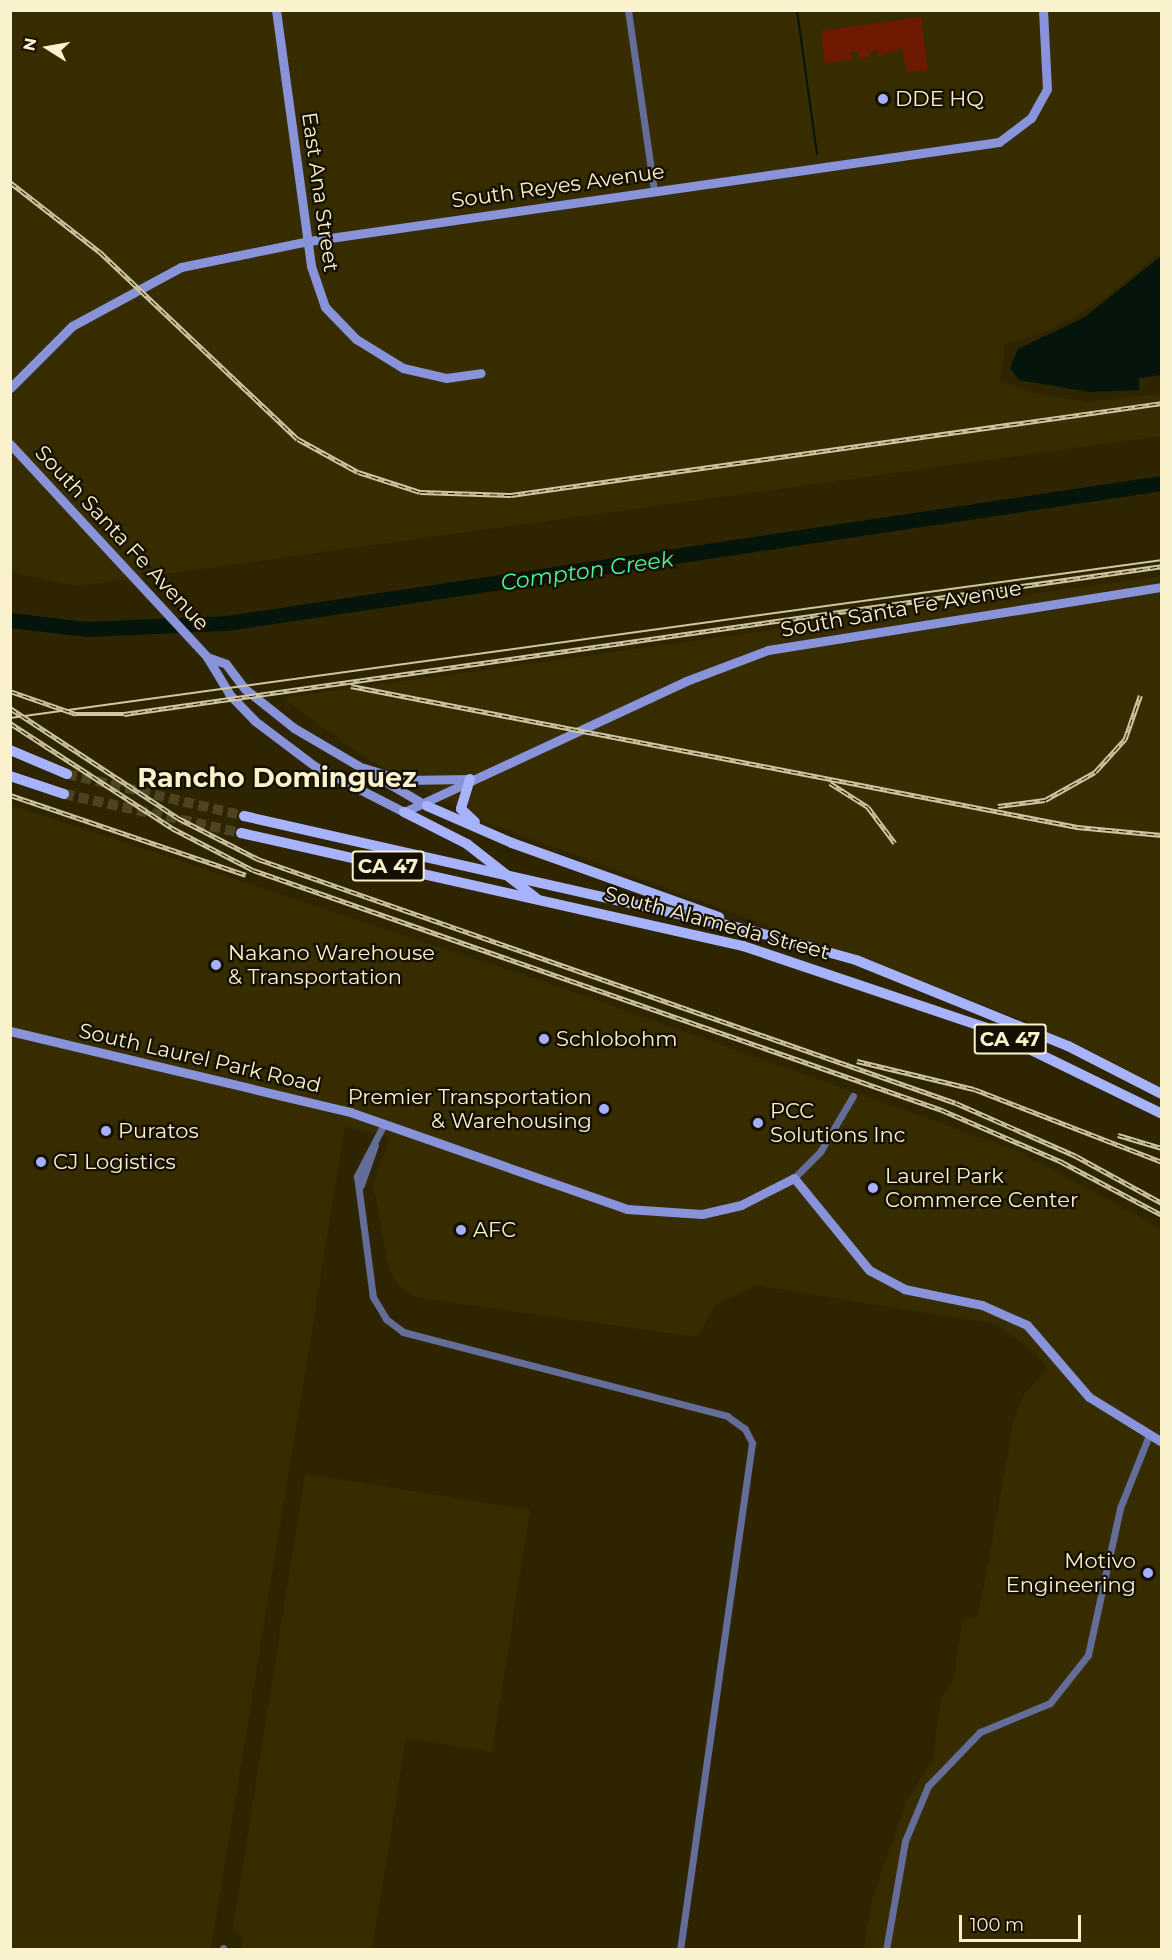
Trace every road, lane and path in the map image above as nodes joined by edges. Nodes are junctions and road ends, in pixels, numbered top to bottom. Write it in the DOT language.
graph roads {
  1 [pos="276,10"];
  2 [pos="628,10"];
  3 [pos="1043,10"];
  4 [pos="654,190"];
  5 [pos="309,241"];
  6 [pos="481,373"];
  7 [pos="10,388"];
  8 [pos="10,444"];
  9 [pos="1161,586"];
  10 [pos="207,657"];
  11 [pos="294,728"];
  12 [pos="283,745"];
  13 [pos="10,750"];
  14 [pos="350,765"];
  15 [pos="67,774"];
  16 [pos="10,776"];
  17 [pos="470,779"];
  18 [pos="64,794"];
  19 [pos="427,806"];
  20 [pos="404,812"];
  21 [pos="244,816"];
  22 [pos="241,833"];
  23 [pos="512,843"];
  24 [pos="510,874"];
  25 [pos="536,898"];
  26 [pos="749,930"];
  27 [pos="10,1031"];
  28 [pos="1161,1094"];
  29 [pos="853,1096"];
  30 [pos="1161,1114"];
  31 [pos="384,1124"];
  32 [pos="794,1178"];
  33 [pos="1149,1435"];
  34 [pos="1161,1442"];
  35 [pos="680,1950"];
  36 [pos="886,1950"];
  1 -- 5 [label="street, East Ana Street"];
  2 -- 4 [label="street"];
  3 -- 4 [label="street, South Reyes Avenue"];
  4 -- 5 [label="street, South Reyes Avenue"];
  5 -- 6 [label="street, East Ana Street"];
  5 -- 7 [label="street, South Reyes Avenue"];
  8 -- 10 [label="street, South Santa Fe Avenue"];
  9 -- 17 [label="street, South Santa Fe Avenue"];
  10 -- 11 [label="street, South Santa Fe Avenue"];
  10 -- 12 [label="street, South Santa Fe Avenue"];
  11 -- 12 [label="street"];
  11 -- 14 [label="street, South Santa Fe Avenue"];
  12 -- 20 [label="street, South Santa Fe Avenue"];
  13 -- 15 [label="main road"];
  14 -- 17 [label="street"];
  14 -- 19 [label="street, South Santa Fe Avenue"];
  16 -- 18 [label="main road"];
  17 -- 19 [label="street, South Santa Fe Avenue"];
  17 -- 23 [label="main road"];
  19 -- 20 [label="street, South Santa Fe Avenue"];
  19 -- 23 [label="main road"];
  20 -- 24 [label="main road"];
  21 -- 24 [label="main road, South Alameda Street / CA 47"];
  22 -- 25 [label="main road, South Alameda Street / CA 47"];
  23 -- 26 [label="main road"];
  24 -- 25 [label="main road"];
  24 -- 26 [label="main road, South Alameda Street / CA 47"];
  25 -- 30 [label="main road, South Alameda Street / CA 47"];
  26 -- 28 [label="main road, South Alameda Street / CA 47"];
  27 -- 31 [label="street, South Laurel Park Road"];
  29 -- 32 [label="street, South Laurel Park Road"];
  31 -- 32 [label="street, South Laurel Park Road"];
  31 -- 35 [label="street"];
  32 -- 33 [label="street"];
  33 -- 34 [label="street"];
  33 -- 36 [label="street"];
}
